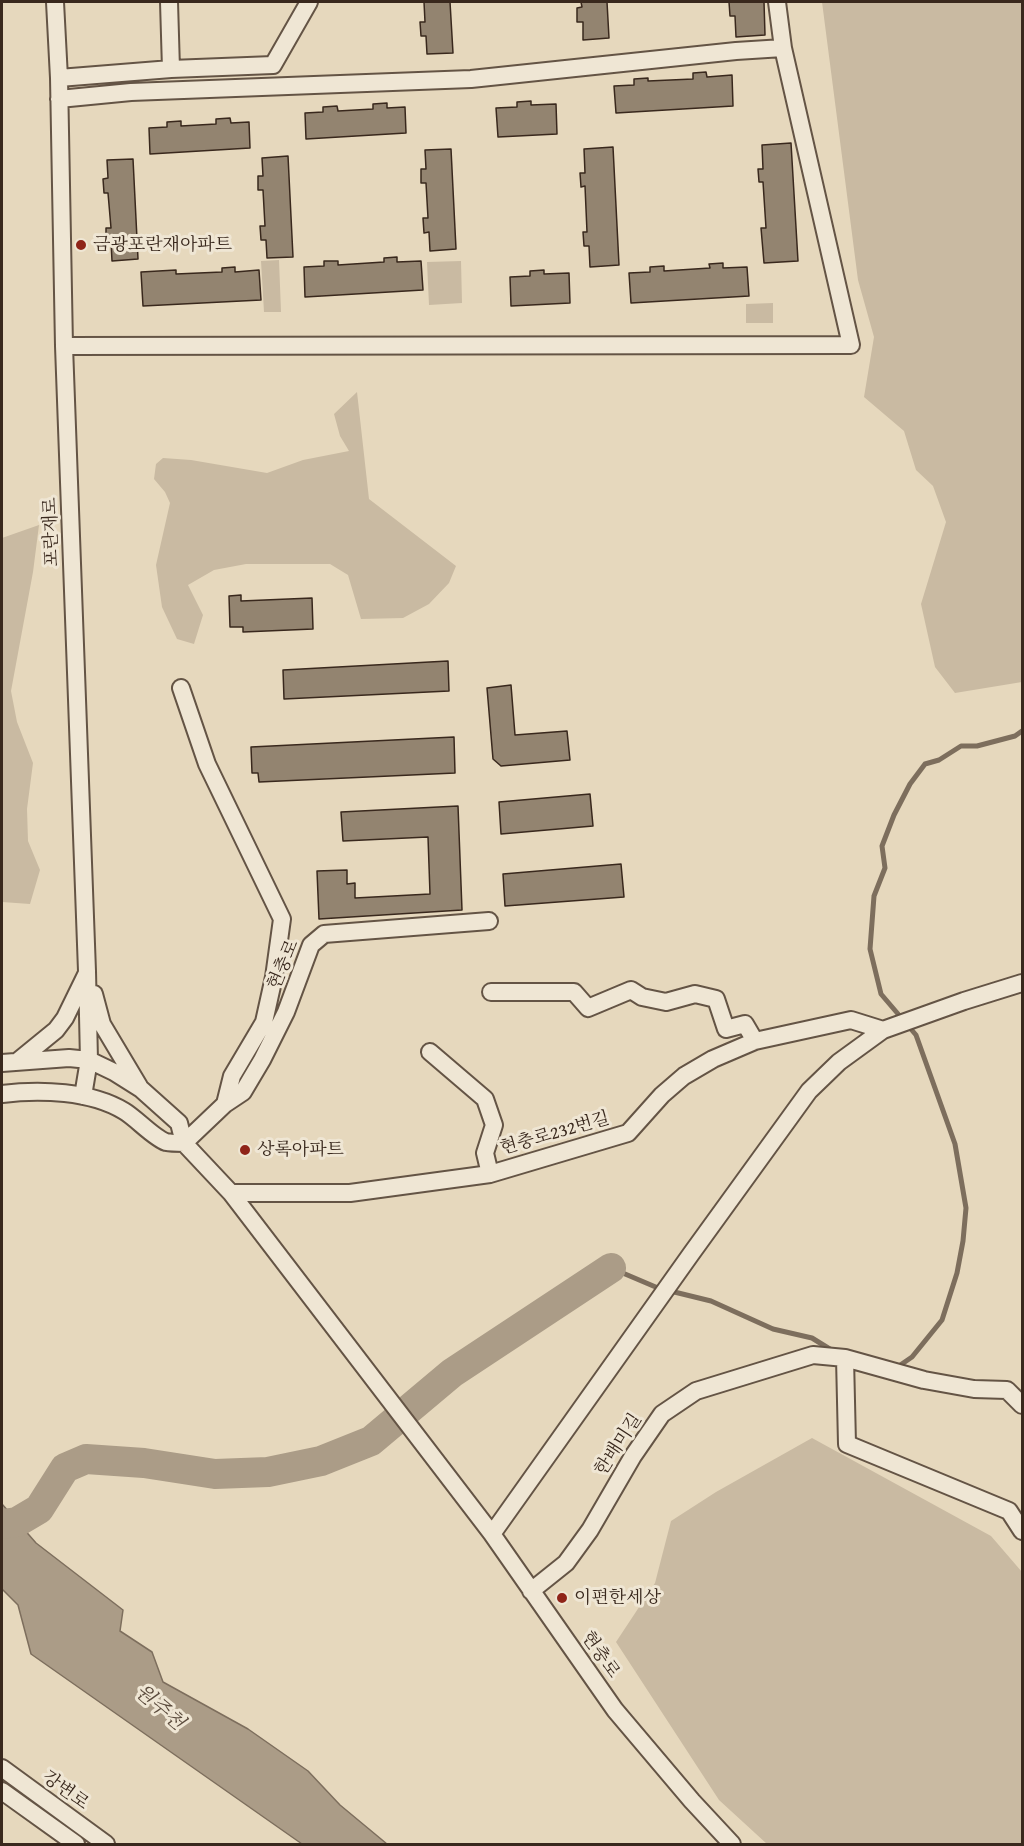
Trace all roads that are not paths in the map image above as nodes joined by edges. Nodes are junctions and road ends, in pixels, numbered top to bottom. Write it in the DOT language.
graph roads {
  1 [pos="55,2"];
  2 [pos="169,2"];
  3 [pos="309,2"];
  4 [pos="777,2"];
  5 [pos="783,48"];
  6 [pos="273,65"];
  7 [pos="171,69"];
  8 [pos="59,78"];
  9 [pos="272,88"];
  10 [pos="59,99"];
  11 [pos="64,345"];
  12 [pos="181,688"];
  13 [pos="489,921"];
  14 [pos="87,971"];
  15 [pos="1023,983"];
  16 [pos="491,992"];
  17 [pos="887,1029"];
  18 [pos="755,1041"];
  19 [pos="430,1052"];
  20 [pos="89,1060"];
  21 [pos="10,1062"];
  22 [pos="141,1089"];
  23 [pos="2,1094"];
  24 [pos="82,1096"];
  25 [pos="225,1104"];
  26 [pos="184,1143"];
  27 [pos="490,1174"];
  28 [pos="231,1193"];
  29 [pos="845,1358"];
  30 [pos="1023,1405"];
  31 [pos="1023,1531"];
  32 [pos="492,1534"];
  33 [pos="531,1591"];
  34 [pos="2,1768"];
  35 [pos="2,1791"];
  36 [pos="76,1845"];
  37 [pos="106,1845"];
  38 [pos="732,1845"];
  1 -- 8 [label="street, 포란재로"];
  2 -- 7 [label="street"];
  3 -- 6 [label="street"];
  4 -- 5 [label="street"];
  5 -- 9 [label="street"];
  5 -- 11 [label="street"];
  6 -- 7 [label="street"];
  6 -- 9 [label="street"];
  7 -- 8 [label="street"];
  8 -- 10 [label="street, 포란재로"];
  9 -- 10 [label="street"];
  10 -- 11 [label="street, 포란재로"];
  11 -- 14 [label="street, 포란재로"];
  12 -- 25 [label="street"];
  13 -- 25 [label="street, 현충로"];
  14 -- 20 [label="street, 포란재로"];
  14 -- 21 [label="street"];
  14 -- 22 [label="street"];
  15 -- 17 [label="street"];
  16 -- 18 [label="street"];
  17 -- 18 [label="street, 현충로232번길"];
  17 -- 32 [label="street"];
  18 -- 27 [label="street, 현충로232번길"];
  19 -- 27 [label="street, 현충로232번길"];
  20 -- 21 [label="street"];
  20 -- 22 [label="street"];
  20 -- 24 [label="street, 포란재로"];
  22 -- 26 [label="street"];
  23 -- 24 [label="street"];
  24 -- 26 [label="street"];
  25 -- 26 [label="street, 현충로"];
  26 -- 28 [label="street"];
  27 -- 28 [label="street, 현충로232번길"];
  28 -- 32 [label="street, 현충로"];
  29 -- 30 [label="street, 한배미길"];
  29 -- 31 [label="street"];
  29 -- 33 [label="street, 한배미길"];
  32 -- 33 [label="street, 현충로"];
  33 -- 38 [label="street, 현충로"];
  34 -- 37 [label="street, 강변로"];
  35 -- 36 [label="street, 강변로"];
}
